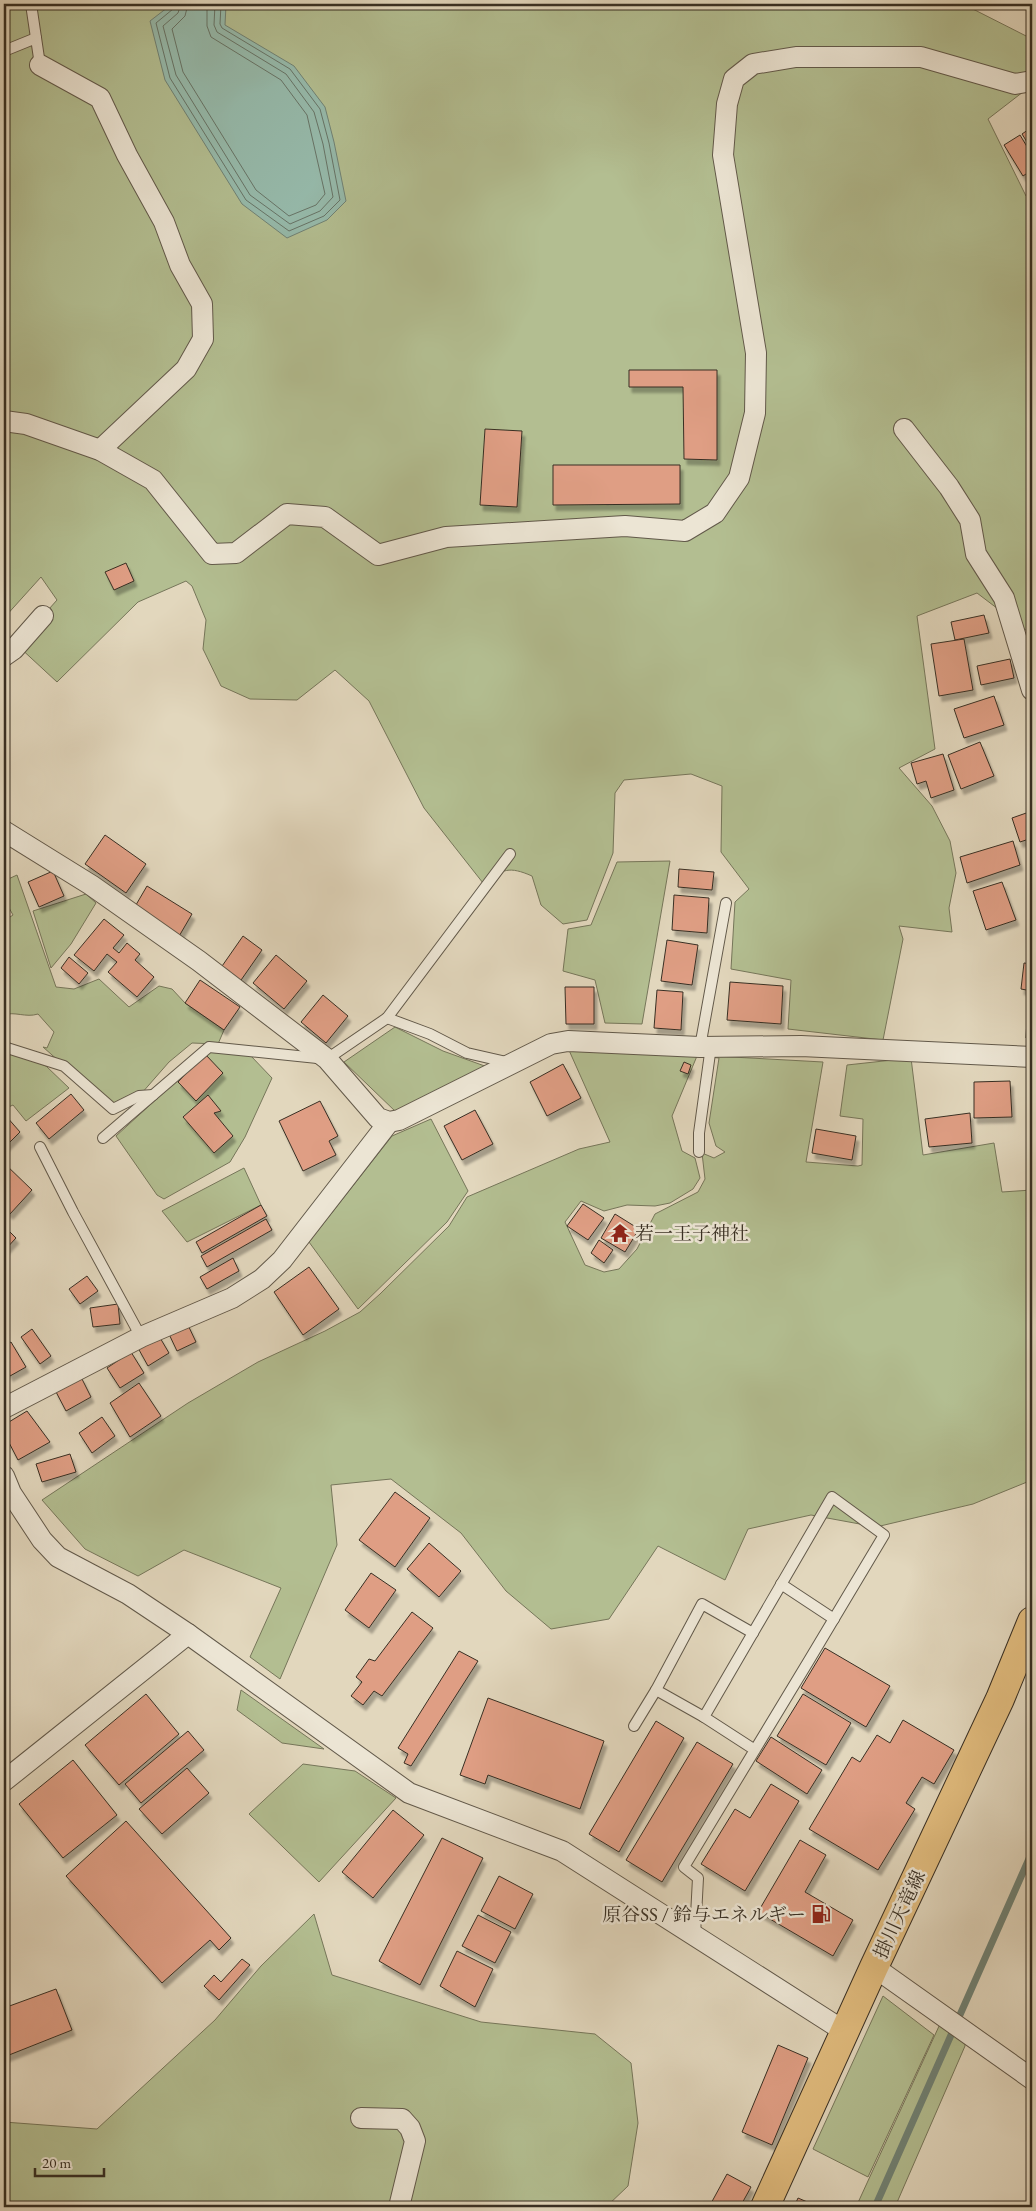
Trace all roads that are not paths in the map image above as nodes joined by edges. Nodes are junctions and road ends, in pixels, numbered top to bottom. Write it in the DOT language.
graph roads {
  1 [pos="31,4"];
  2 [pos="36,38"];
  3 [pos="4,51"];
  4 [pos="40,65"];
  5 [pos="1032,80"];
  6 [pos="4,421"];
  7 [pos="904,429"];
  8 [pos="100,450"];
  9 [pos="43,616"];
  10 [pos="4,656"];
  11 [pos="1032,690"];
  12 [pos="4,831"];
  13 [pos="510,854"];
  14 [pos="726,903"];
  15 [pos="387,1018"];
  16 [pos="705,1046"];
  17 [pos="4,1047"];
  18 [pos="1032,1057"];
  19 [pos="327,1060"];
  20 [pos="511,1064"];
  21 [pos="153,1095"];
  22 [pos="389,1122"];
  23 [pos="103,1138"];
  24 [pos="40,1147"];
  25 [pos="699,1152"];
  26 [pos="141,1337"];
  27 [pos="4,1408"];
  28 [pos="6,1489"];
  29 [pos="782,1584"];
  30 [pos="834,1619"];
  31 [pos="1032,1621"];
  32 [pos="753,1633"];
  33 [pos="188,1634"];
  34 [pos="656,1690"];
  35 [pos="704,1717"];
  36 [pos="634,1726"];
  37 [pos="755,1750"];
  38 [pos="4,1781"];
  39 [pos="695,1935"];
  40 [pos="874,1967"];
  41 [pos="846,2030"];
  42 [pos="1032,2079"];
  43 [pos="360,2118"];
  44 [pos="399,2207"];
  45 [pos="765,2207"];
  1 -- 2 [label="lane"];
  2 -- 3 [label="lane"];
  2 -- 4 [label="lane"];
  4 -- 8 [label="street"];
  5 -- 8 [label="street"];
  6 -- 8 [label="street"];
  7 -- 11 [label="street"];
  9 -- 10 [label="street"];
  12 -- 19 [label="street"];
  13 -- 15 [label="lane"];
  14 -- 16 [label="lane"];
  15 -- 19 [label="lane"];
  15 -- 20 [label="lane"];
  16 -- 18 [label="street"];
  16 -- 20 [label="street"];
  16 -- 25 [label="lane"];
  17 -- 21 [label="lane"];
  19 -- 21 [label="lane"];
  19 -- 22 [label="street"];
  20 -- 22 [label="street"];
  21 -- 23 [label="lane"];
  22 -- 26 [label="street"];
  24 -- 26 [label="lane"];
  26 -- 27 [label="street"];
  28 -- 33 [label="street"];
  29 -- 30 [label="lane"];
  29 -- 30 [label="lane"];
  29 -- 32 [label="lane"];
  30 -- 37 [label="lane"];
  31 -- 40 [label="main road, 掛川天竜線"];
  32 -- 34 [label="lane"];
  32 -- 35 [label="lane"];
  33 -- 38 [label="street"];
  33 -- 39 [label="street"];
  34 -- 35 [label="lane"];
  34 -- 36 [label="lane"];
  35 -- 37 [label="lane"];
  37 -- 39 [label="lane"];
  39 -- 41 [label="street"];
  40 -- 41 [label="main road, 掛川天竜線"];
  40 -- 42 [label="street"];
  41 -- 45 [label="main road, 掛川天竜線"];
  43 -- 44 [label="street"];
}
